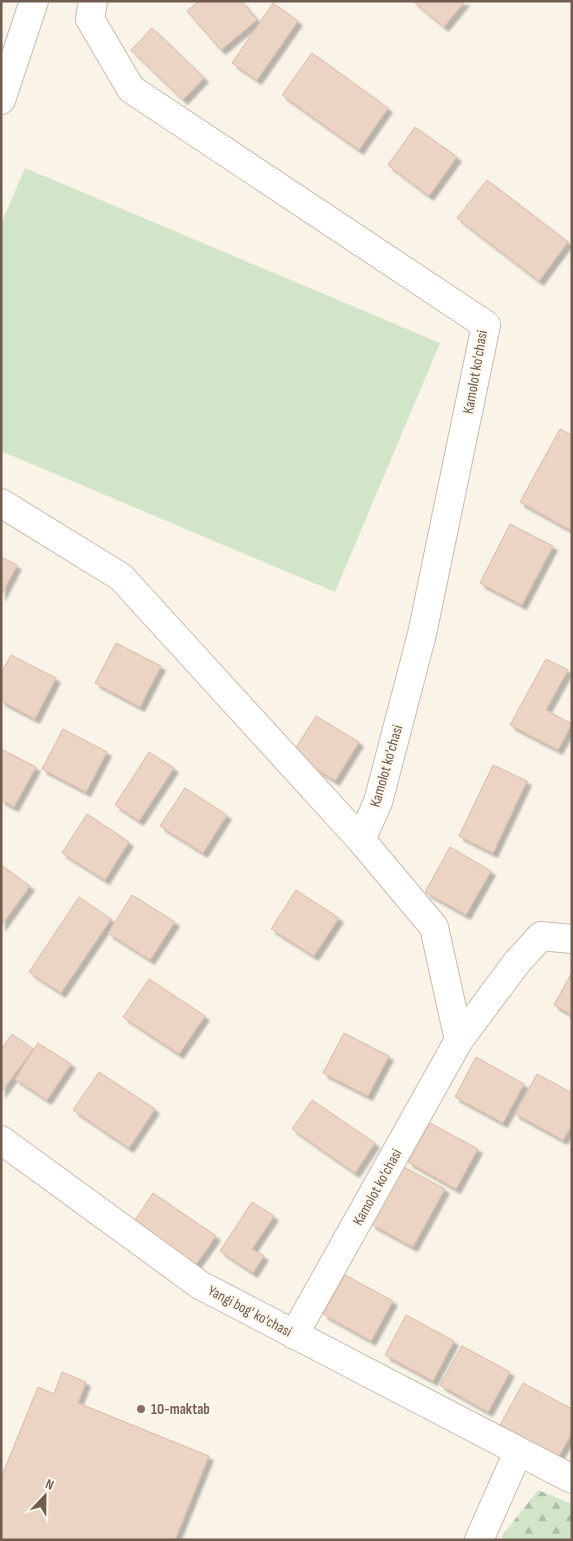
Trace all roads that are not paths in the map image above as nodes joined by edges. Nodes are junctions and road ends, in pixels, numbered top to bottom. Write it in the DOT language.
graph roads {
  1 [pos="34,1"];
  2 [pos="92,1"];
  3 [pos="1,100"];
  4 [pos="1,503"];
  5 [pos="361,840"];
  6 [pos="572,939"];
  7 [pos="459,1040"];
  8 [pos="1,1140"];
  9 [pos="294,1334"];
  10 [pos="518,1452"];
  11 [pos="572,1479"];
  12 [pos="479,1540"];
  1 -- 3 [label="street"];
  2 -- 5 [label="street, Kamolot ko'chasi"];
  4 -- 5 [label="street"];
  5 -- 7 [label="street"];
  6 -- 7 [label="street, Kamolot ko'chasi"];
  7 -- 9 [label="street, Kamolot ko'chasi"];
  8 -- 9 [label="street, Yangi bog' ko'chasi"];
  9 -- 10 [label="street, Yangi bog' ko'chasi"];
  10 -- 11 [label="street, Yangi bog' ko'chasi"];
  10 -- 12 [label="street"];
}
